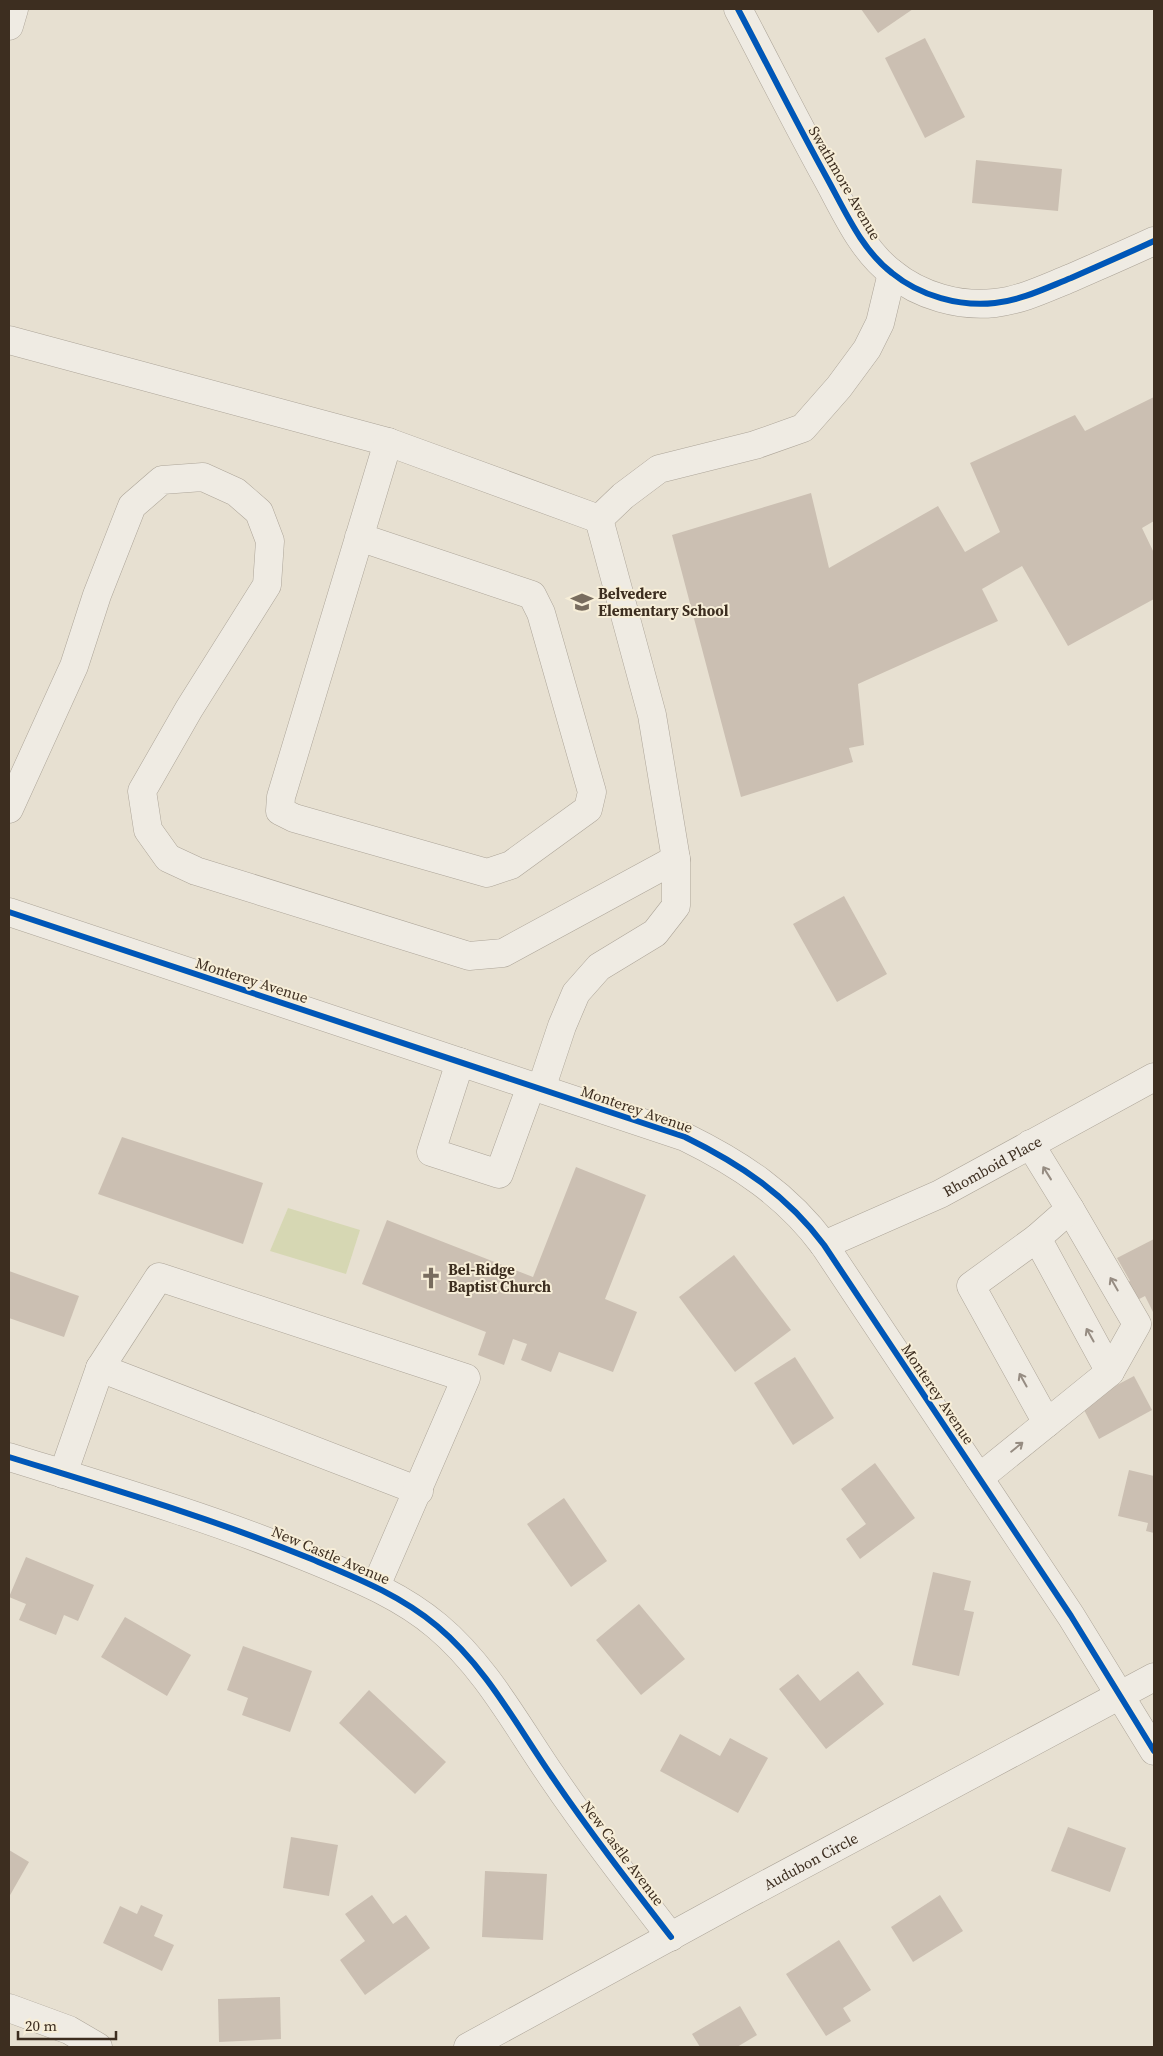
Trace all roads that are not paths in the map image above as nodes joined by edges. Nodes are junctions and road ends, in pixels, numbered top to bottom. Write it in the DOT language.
graph roads {
  1 [pos="14,9"];
  2 [pos="738,9"];
  3 [pos="9,26"];
  4 [pos="1154,241"];
  5 [pos="892,273"];
  6 [pos="9,340"];
  7 [pos="388,442"];
  8 [pos="599,519"];
  9 [pos="360,537"];
  10 [pos="9,809"];
  11 [pos="676,858"];
  12 [pos="9,912"];
  13 [pos="460,1062"];
  14 [pos="1154,1077"];
  15 [pos="536,1088"];
  16 [pos="1030,1144"];
  17 [pos="1070,1208"];
  18 [pos="1036,1238"];
  19 [pos="824,1245"];
  20 [pos="100,1368"];
  21 [pos="1110,1372"];
  22 [pos="1047,1423"];
  23 [pos="9,1457"];
  24 [pos="63,1474"];
  25 [pos="979,1478"];
  26 [pos="419,1491"];
  27 [pos="376,1586"];
  28 [pos="1154,1677"];
  29 [pos="1120,1696"];
  30 [pos="1154,1751"];
  31 [pos="671,1937"];
  32 [pos="9,2008"];
  33 [pos="98,2047"];
  34 [pos="468,2047"];
  1 -- 3 [label="street"];
  2 -- 5 [label="street, Swathmore Avenue"];
  4 -- 5 [label="street, Swathmore Avenue"];
  5 -- 8 [label="street"];
  6 -- 7 [label="street"];
  7 -- 8 [label="street"];
  7 -- 9 [label="street"];
  8 -- 11 [label="street"];
  9 -- 9 [label="street"];
  10 -- 11 [label="street"];
  11 -- 15 [label="street"];
  12 -- 13 [label="street, Monterey Avenue"];
  13 -- 15 [label="street, Monterey Avenue"];
  13 -- 15 [label="street"];
  14 -- 16 [label="street, Rhomboid Place"];
  15 -- 19 [label="street, Monterey Avenue"];
  17 -- 16 [label="street, one-way"];
  16 -- 19 [label="street, Rhomboid Place"];
  17 -- 18 [label="street"];
  21 -- 17 [label="street, one-way"];
  21 -- 18 [label="street, one-way"];
  22 -- 18 [label="street, one-way"];
  19 -- 25 [label="street, Monterey Avenue"];
  20 -- 24 [label="street"];
  20 -- 26 [label="street"];
  20 -- 26 [label="street"];
  21 -- 22 [label="street"];
  25 -- 22 [label="street, one-way"];
  23 -- 24 [label="street, New Castle Avenue"];
  24 -- 27 [label="street, New Castle Avenue"];
  25 -- 29 [label="street, Monterey Avenue"];
  26 -- 27 [label="street"];
  27 -- 31 [label="street, New Castle Avenue"];
  28 -- 29 [label="street, Audubon Circle"];
  29 -- 30 [label="street, Monterey Avenue"];
  29 -- 31 [label="street, Audubon Circle"];
  31 -- 34 [label="street, Audubon Circle"];
  32 -- 33 [label="street"];
}
